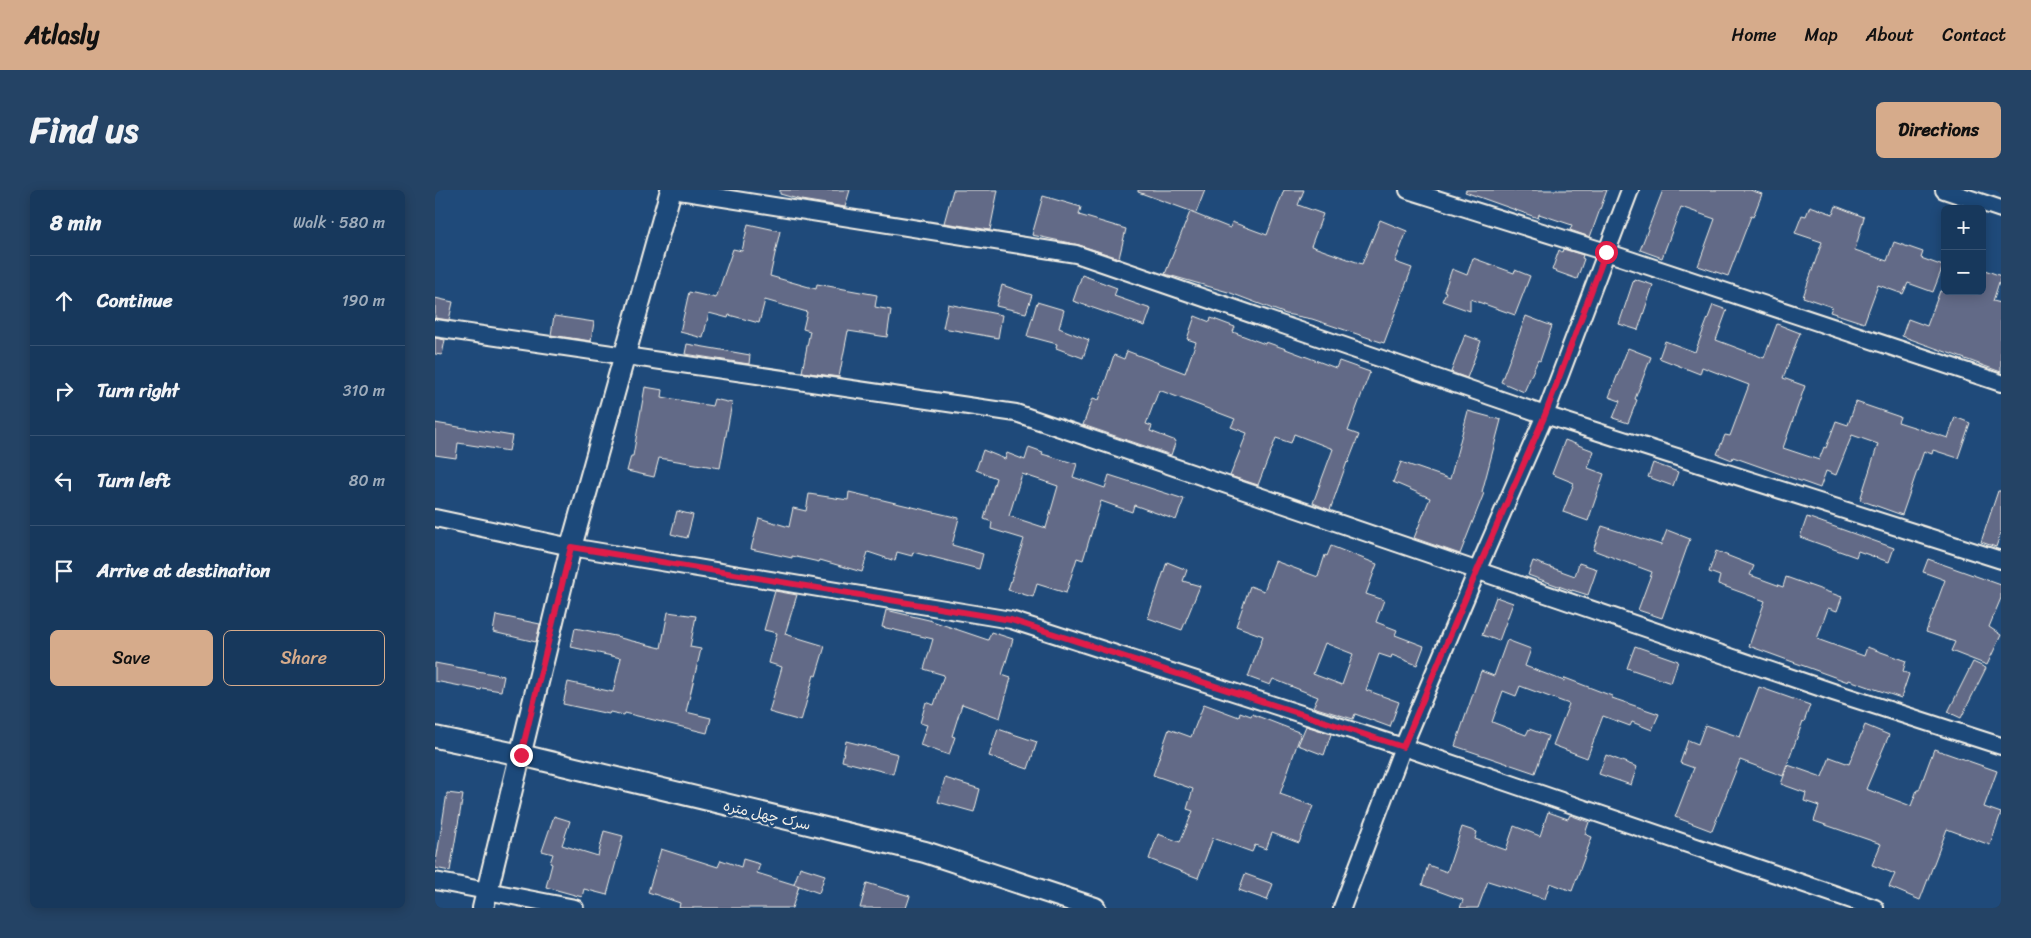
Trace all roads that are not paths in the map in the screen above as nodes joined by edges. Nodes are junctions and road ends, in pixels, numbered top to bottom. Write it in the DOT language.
graph roads {
  1 [pos="672,190"];
  2 [pos="1407,190"];
  3 [pos="1630,190"];
  4 [pos="1944,190"];
  5 [pos="2001,208"];
  6 [pos="1606,252"];
  7 [pos="435,328"];
  8 [pos="625,356"];
  9 [pos="2001,384"];
  10 [pos="1545,415"];
  11 [pos="435,518"];
  12 [pos="571,547"];
  13 [pos="2001,560"];
  14 [pos="1477,571"];
  15 [pos="435,737"];
  16 [pos="2001,746"];
  17 [pos="1403,747"];
  18 [pos="521,755"];
  19 [pos="435,881"];
  20 [pos="484,899"];
  21 [pos="575,908"];
  22 [pos="1095,908"];
  23 [pos="1342,908"];
  24 [pos="1875,908"];
  1 -- 8 [label="street"];
  1 -- 10 [label="street"];
  2 -- 6 [label="street"];
  3 -- 6 [label="street"];
  4 -- 5 [label="street"];
  6 -- 9 [label="street"];
  6 -- 10 [label="street"];
  7 -- 8 [label="street"];
  8 -- 12 [label="street"];
  8 -- 14 [label="street"];
  10 -- 13 [label="street"];
  10 -- 14 [label="street"];
  11 -- 12 [label="street"];
  12 -- 17 [label="street"];
  12 -- 18 [label="street"];
  14 -- 16 [label="street"];
  14 -- 17 [label="street"];
  15 -- 18 [label="street, سرک چهل متره"];
  17 -- 23 [label="street"];
  17 -- 24 [label="street"];
  18 -- 20 [label="street"];
  18 -- 22 [label="street, سرک چهل متره"];
  19 -- 20 [label="street"];
  20 -- 21 [label="street"];
}
